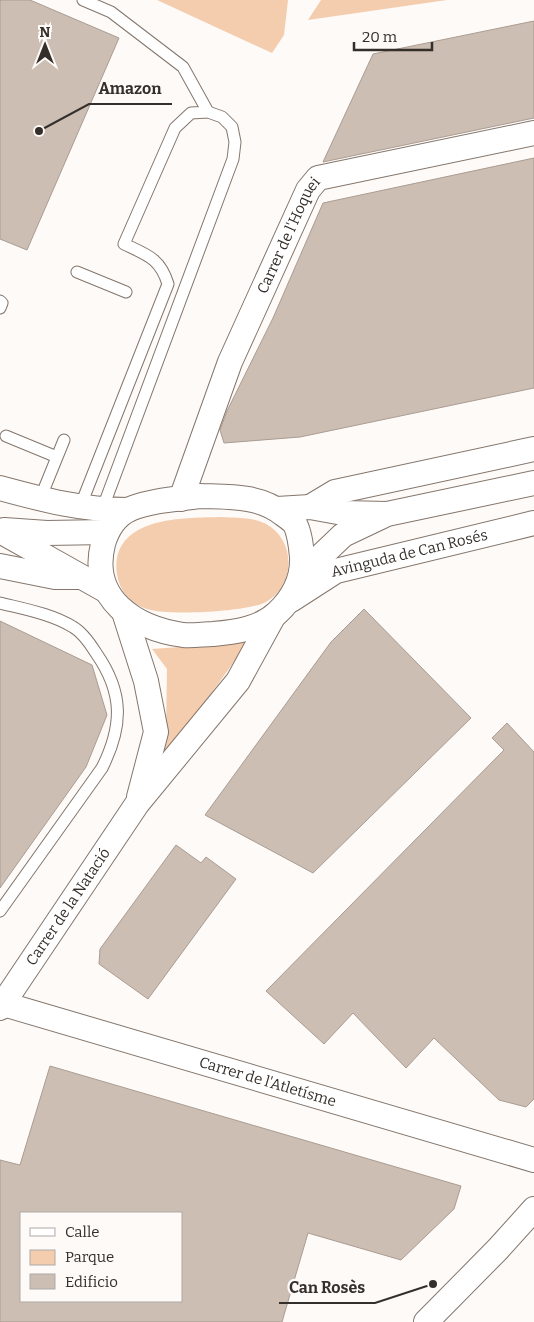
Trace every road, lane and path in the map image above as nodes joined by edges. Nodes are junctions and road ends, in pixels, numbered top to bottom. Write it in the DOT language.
graph roads {
  1 [pos="84,0"];
  2 [pos="208,112"];
  3 [pos="534,133"];
  4 [pos="77,272"];
  5 [pos="126,292"];
  6 [pos="0,302"];
  7 [pos="0,308"];
  8 [pos="6,436"];
  9 [pos="64,440"];
  10 [pos="534,449"];
  11 [pos="57,457"];
  12 [pos="534,482"];
  13 [pos="0,488"];
  14 [pos="40,499"];
  15 [pos="181,499"];
  16 [pos="310,507"];
  17 [pos="277,509"];
  18 [pos="387,514"];
  19 [pos="96,516"];
  20 [pos="534,524"];
  21 [pos="0,530"];
  22 [pos="0,566"];
  23 [pos="301,575"];
  24 [pos="81,577"];
  25 [pos="105,590"];
  26 [pos="291,600"];
  27 [pos="0,603"];
  28 [pos="124,612"];
  29 [pos="273,617"];
  30 [pos="137,804"];
  31 [pos="0,911"];
  32 [pos="1,1005"];
  33 [pos="534,1160"];
  34 [pos="534,1209"];
  35 [pos="426,1322"];
  1 -- 2 [label="lane"];
  2 -- 19 [label="lane"];
  2 -- 19 [label="lane"];
  3 -- 15 [label="street, Carrer de l'Hoquei"];
  4 -- 5 [label="lane"];
  6 -- 7 [label="lane"];
  8 -- 11 [label="lane"];
  9 -- 11 [label="lane"];
  10 -- 16 [label="street, Avinguda de Can Rosés"];
  11 -- 14 [label="lane"];
  12 -- 18 [label="street, Avinguda de Can Rosés"];
  13 -- 14 [label="street"];
  14 -- 19 [label="street"];
  15 -- 17 [label="street"];
  15 -- 19 [label="street"];
  16 -- 17 [label="street, Avinguda de Can Rosés"];
  16 -- 18 [label="street, Avinguda de Can Rosés"];
  17 -- 23 [label="street"];
  18 -- 23 [label="street, Avinguda de Can Rosés"];
  19 -- 21 [label="street"];
  19 -- 25 [label="street"];
  20 -- 26 [label="street, Avinguda de Can Rosés"];
  21 -- 24 [label="street"];
  22 -- 24 [label="street"];
  23 -- 26 [label="street"];
  24 -- 25 [label="street"];
  25 -- 28 [label="street"];
  26 -- 29 [label="street"];
  27 -- 31 [label="lane"];
  28 -- 29 [label="street"];
  28 -- 30 [label="street, Carrer de la Natació"];
  29 -- 30 [label="street, Carrer de la Natació"];
  30 -- 32 [label="street, Carrer de la Natació"];
  32 -- 33 [label="street, Carrer de l'Atletísme"];
  34 -- 35 [label="street"];
}
